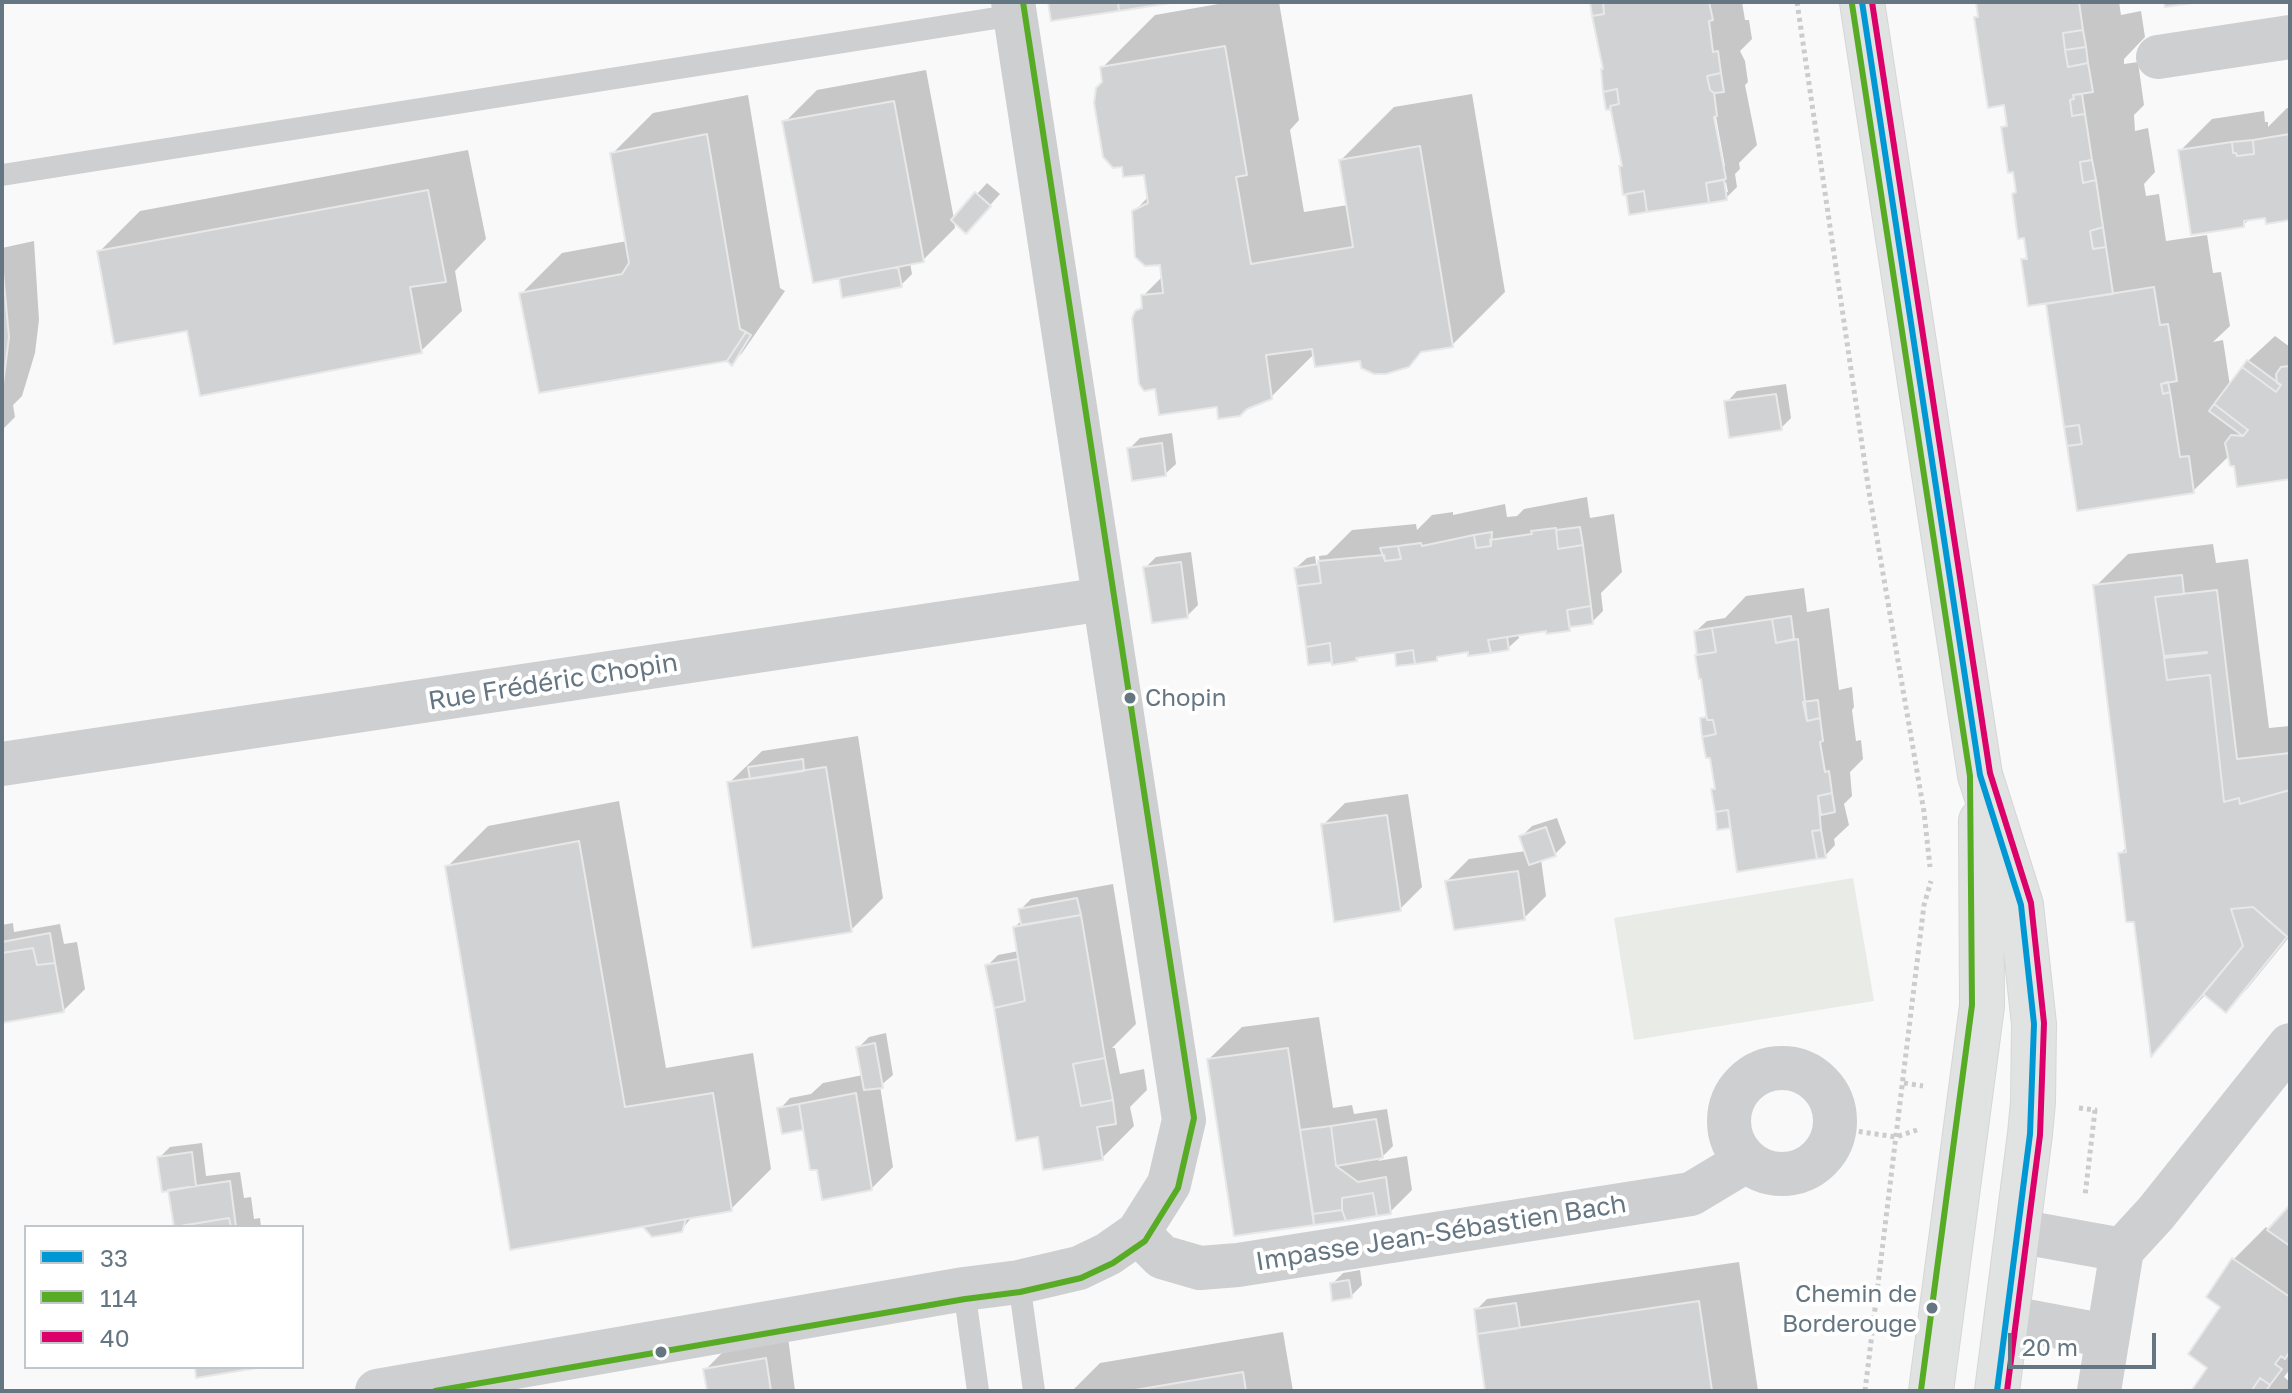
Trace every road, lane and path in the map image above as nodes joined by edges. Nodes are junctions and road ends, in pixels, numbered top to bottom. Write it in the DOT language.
graph roads {
  1 [pos="1797,2"];
  2 [pos="1862,2"];
  3 [pos="1014,9"];
  4 [pos="2290,37"];
  5 [pos="2158,57"];
  6 [pos="2,175"];
  7 [pos="1104,599"];
  8 [pos="2,764"];
  9 [pos="1980,775"];
  10 [pos="1933,894"];
  11 [pos="2290,1045"];
  12 [pos="1904,1083"];
  13 [pos="1925,1127"];
  14 [pos="1835,1128"];
  15 [pos="1896,1137"];
  16 [pos="1746,1161"];
  17 [pos="2017,1231"];
  18 [pos="1138,1233"];
  19 [pos="2122,1250"];
  20 [pos="1019,1282"];
  21 [pos="964,1289"];
  22 [pos="2006,1317"];
  23 [pos="2107,1336"];
  24 [pos="377,1391"];
  25 [pos="978,1391"];
  26 [pos="1034,1391"];
  27 [pos="1865,1391"];
  28 [pos="1931,1391"];
  29 [pos="1997,1391"];
  30 [pos="2099,1391"];
  1 -- 10 [label="path"];
  2 -- 9 [label="main road"];
  3 -- 6 [label="lane"];
  3 -- 7 [label="street"];
  4 -- 5 [label="street"];
  7 -- 8 [label="street, Rue Frédéric Chopin"];
  7 -- 18 [label="street"];
  9 -- 17 [label="main road"];
  9 -- 28 [label="main road"];
  11 -- 19 [label="street"];
  12 -- 15 [label="path"];
  13 -- 15 [label="path"];
  14 -- 15 [label="path"];
  14 -- 16 [label="street"];
  14 -- 16 [label="street"];
  15 -- 27 [label="path"];
  16 -- 18 [label="street, Impasse Jean-Sébastien Bach"];
  17 -- 19 [label="street"];
  17 -- 22 [label="main road"];
  18 -- 20 [label="street"];
  19 -- 23 [label="street"];
  20 -- 21 [label="street"];
  20 -- 26 [label="lane"];
  21 -- 24 [label="street"];
  21 -- 25 [label="lane"];
  22 -- 23 [label="street"];
  22 -- 29 [label="main road"];
  23 -- 30 [label="street"];
}
